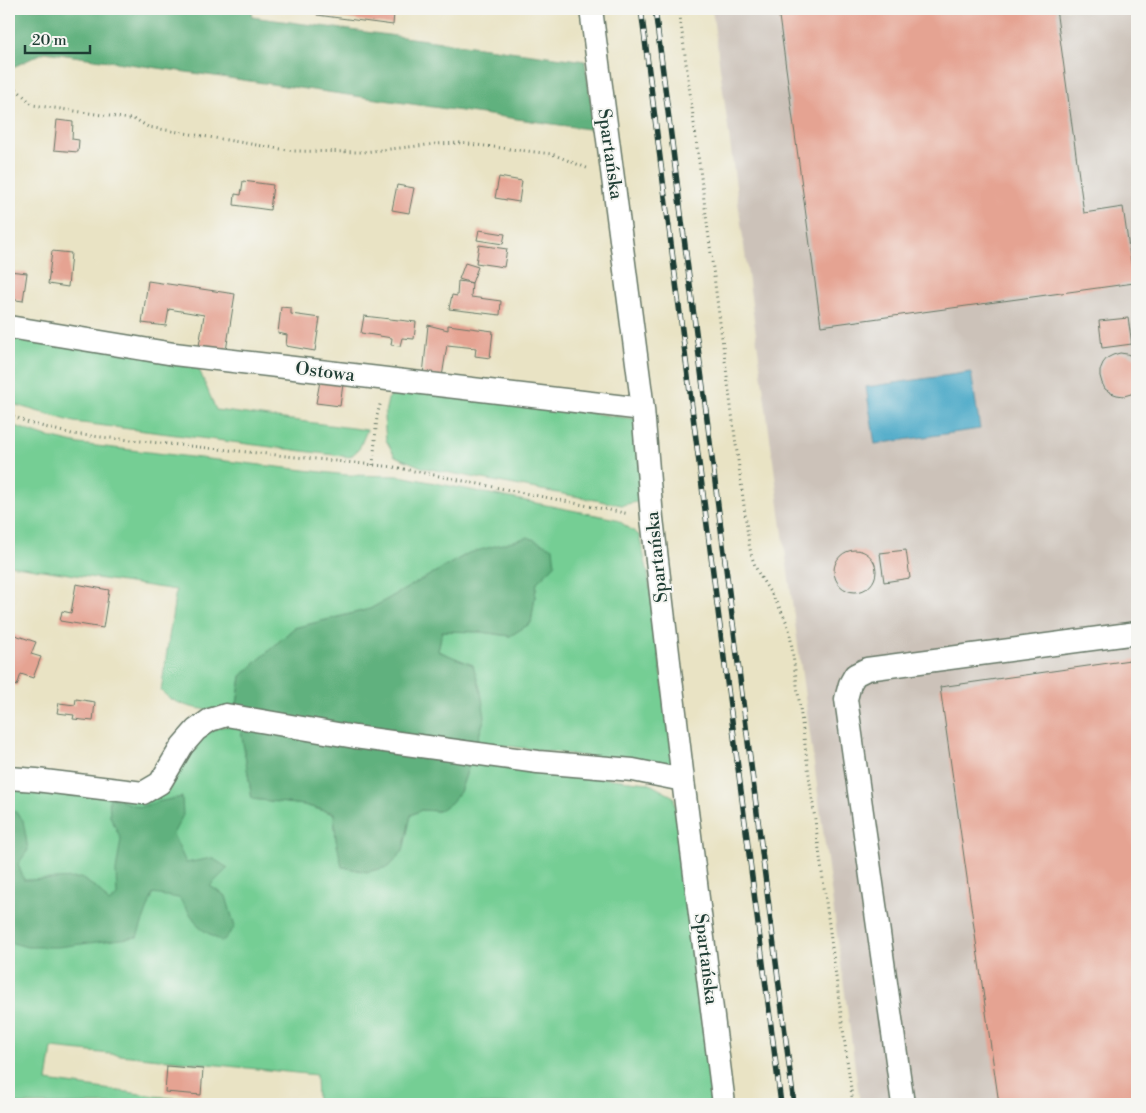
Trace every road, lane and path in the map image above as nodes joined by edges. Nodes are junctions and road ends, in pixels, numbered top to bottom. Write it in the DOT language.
graph roads {
  1 [pos="591,9"];
  2 [pos="679,9"];
  3 [pos="9,82"];
  4 [pos="613,178"];
  5 [pos="9,327"];
  6 [pos="388,380"];
  7 [pos="642,409"];
  8 [pos="9,414"];
  9 [pos="373,465"];
  10 [pos="652,518"];
  11 [pos="1137,632"];
  12 [pos="9,778"];
  13 [pos="683,780"];
  14 [pos="724,1104"];
  15 [pos="853,1104"];
  16 [pos="904,1104"];
  1 -- 4 [label="street, Spartańska"];
  2 -- 15 [label="path"];
  3 -- 4 [label="path"];
  4 -- 7 [label="street, Spartańska"];
  5 -- 6 [label="street, Ostowa"];
  6 -- 7 [label="street, Ostowa"];
  6 -- 9 [label="path"];
  7 -- 10 [label="street, Spartańska"];
  8 -- 9 [label="path"];
  9 -- 10 [label="path"];
  10 -- 13 [label="street, Spartańska"];
  11 -- 16 [label="street"];
  12 -- 13 [label="street"];
  13 -- 14 [label="street, Spartańska"];
}
